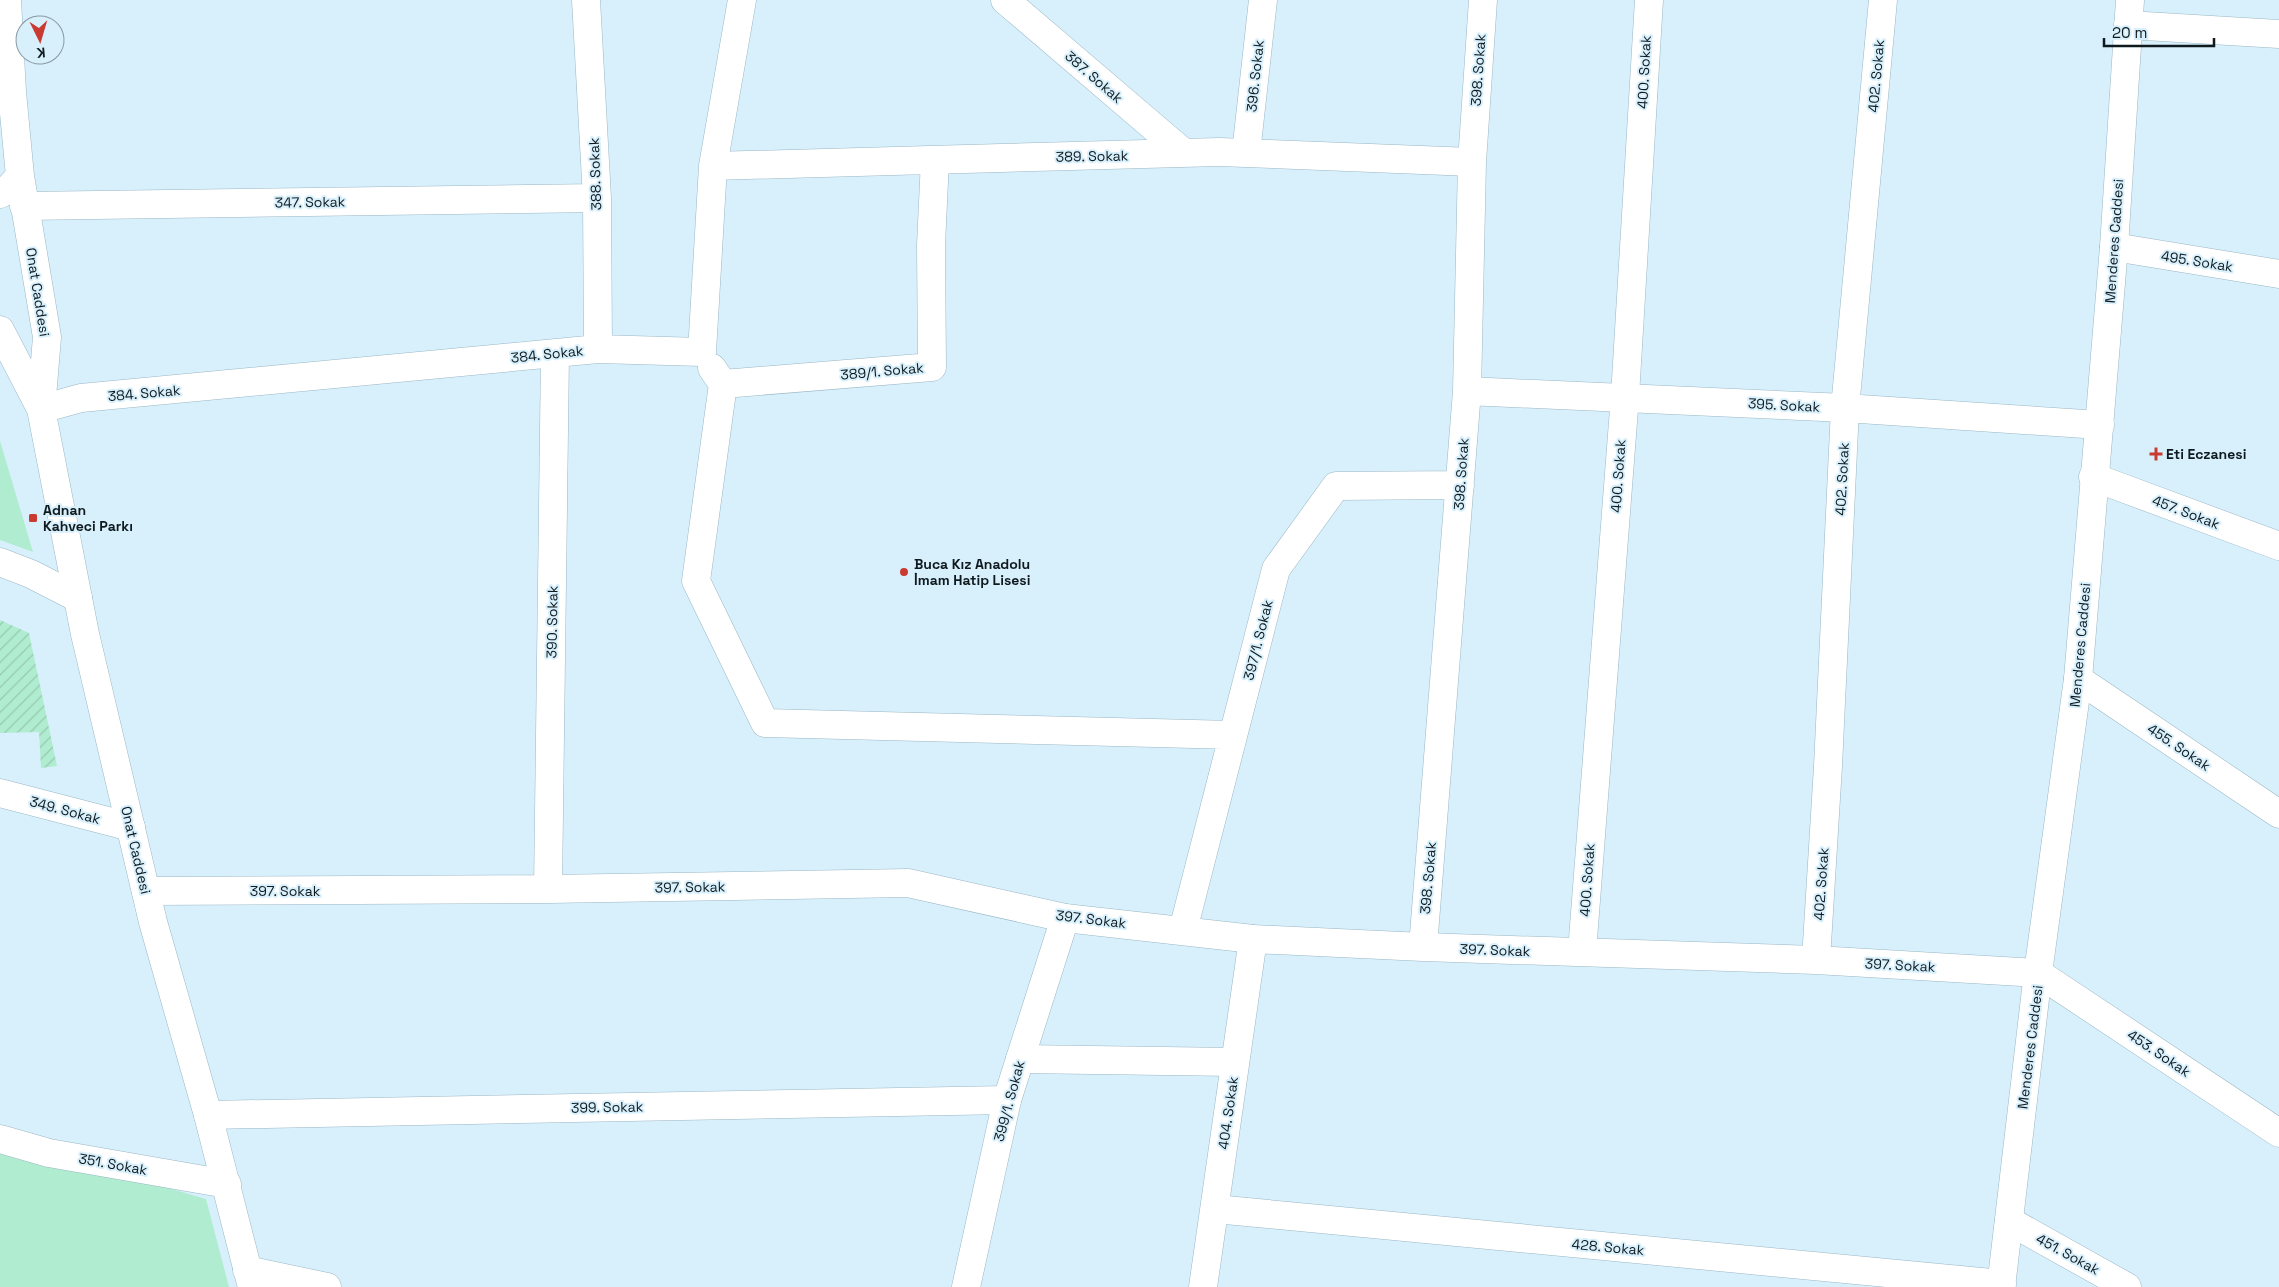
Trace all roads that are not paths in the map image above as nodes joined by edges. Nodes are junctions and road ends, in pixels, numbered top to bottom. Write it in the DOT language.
graph roads {
  1 [pos="7,0"];
  2 [pos="586,0"];
  3 [pos="742,0"];
  4 [pos="1005,0"];
  5 [pos="1263,0"];
  6 [pos="1483,0"];
  7 [pos="1648,0"];
  8 [pos="1883,0"];
  9 [pos="2129,13"];
  10 [pos="2279,34"];
  11 [pos="6,88"];
  12 [pos="1184,153"];
  13 [pos="1246,153"];
  14 [pos="935,160"];
  15 [pos="1472,162"];
  16 [pos="713,166"];
  17 [pos="10,185"];
  18 [pos="596,198"];
  19 [pos="24,206"];
  20 [pos="2114,247"];
  21 [pos="2279,274"];
  22 [pos="0,330"];
  23 [pos="598,349"];
  24 [pos="702,352"];
  25 [pos="555,354"];
  26 [pos="723,384"];
  27 [pos="1468,390"];
  28 [pos="1625,396"];
  29 [pos="1845,408"];
  30 [pos="41,409"];
  31 [pos="2100,425"];
  32 [pos="2094,477"];
  33 [pos="1460,486"];
  34 [pos="2279,546"];
  35 [pos="0,562"];
  36 [pos="78,598"];
  37 [pos="2078,679"];
  38 [pos="1233,735"];
  39 [pos="0,792"];
  40 [pos="2279,814"];
  41 [pos="131,827"];
  42 [pos="548,890"];
  43 [pos="146,891"];
  44 [pos="1065,918"];
  45 [pos="1183,930"];
  46 [pos="1253,939"];
  47 [pos="1423,947"];
  48 [pos="1582,952"];
  49 [pos="1816,960"];
  50 [pos="2038,973"];
  51 [pos="1020,1059"];
  52 [pos="1235,1062"];
  53 [pos="1007,1100"];
  54 [pos="208,1114"];
  55 [pos="2279,1133"];
  56 [pos="0,1139"];
  57 [pos="227,1184"];
  58 [pos="1215,1209"];
  59 [pos="2009,1221"];
  60 [pos="250,1278"];
  61 [pos="2001,1286"];
  62 [pos="326,1287"];
  63 [pos="966,1287"];
  64 [pos="1203,1287"];
  65 [pos="2127,1287"];
  1 -- 11 [label="street, Onat Caddesi"];
  2 -- 18 [label="street, 388. Sokak"];
  3 -- 16 [label="street"];
  4 -- 12 [label="street, 387. Sokak"];
  5 -- 13 [label="street, 396. Sokak"];
  6 -- 15 [label="street, 398. Sokak"];
  7 -- 28 [label="street, 400. Sokak"];
  8 -- 29 [label="street, 402. Sokak"];
  9 -- 10 [label="street"];
  9 -- 20 [label="street, Menderes Caddesi"];
  11 -- 17 [label="street, Onat Caddesi"];
  12 -- 13 [label="street, 389. Sokak"];
  12 -- 14 [label="street, 389. Sokak"];
  13 -- 15 [label="street, 389. Sokak"];
  14 -- 16 [label="street, 389. Sokak"];
  14 -- 26 [label="street, 389/1. Sokak"];
  15 -- 27 [label="street, 398. Sokak"];
  16 -- 24 [label="street"];
  17 -- 19 [label="street, Onat Caddesi"];
  18 -- 19 [label="street, 347. Sokak"];
  18 -- 23 [label="street, 388. Sokak"];
  19 -- 30 [label="street, Onat Caddesi"];
  20 -- 21 [label="street, 495. Sokak"];
  20 -- 31 [label="street, Menderes Caddesi"];
  22 -- 30 [label="street, Onat Caddesi"];
  23 -- 24 [label="street, 384. Sokak"];
  23 -- 25 [label="street, 384. Sokak"];
  24 -- 26 [label="street"];
  25 -- 30 [label="street, 384. Sokak"];
  25 -- 42 [label="street, 390. Sokak"];
  26 -- 38 [label="street"];
  27 -- 28 [label="street, 395. Sokak"];
  27 -- 33 [label="street, 398. Sokak"];
  28 -- 29 [label="street, 395. Sokak"];
  28 -- 48 [label="street, 400. Sokak"];
  29 -- 31 [label="street, 395. Sokak"];
  29 -- 49 [label="street, 402. Sokak"];
  30 -- 36 [label="street, Onat Caddesi"];
  31 -- 32 [label="street, Menderes Caddesi"];
  32 -- 34 [label="street, 457. Sokak"];
  32 -- 37 [label="street, Menderes Caddesi"];
  33 -- 38 [label="street, 397/1. Sokak"];
  33 -- 47 [label="street, 398. Sokak"];
  35 -- 36 [label="street"];
  36 -- 41 [label="street, Onat Caddesi"];
  37 -- 40 [label="street, 455. Sokak"];
  37 -- 50 [label="street, Menderes Caddesi"];
  38 -- 45 [label="street, 397/1. Sokak"];
  39 -- 41 [label="street, 349. Sokak"];
  41 -- 43 [label="street, Onat Caddesi"];
  42 -- 43 [label="street, 397. Sokak"];
  42 -- 44 [label="street, 397. Sokak"];
  43 -- 54 [label="street, Onat Caddesi"];
  44 -- 45 [label="street, 397. Sokak"];
  44 -- 51 [label="street, 399/1. Sokak"];
  45 -- 46 [label="street, 397. Sokak"];
  46 -- 47 [label="street, 397. Sokak"];
  46 -- 52 [label="street, 404. Sokak"];
  47 -- 48 [label="street, 397. Sokak"];
  48 -- 49 [label="street, 397. Sokak"];
  49 -- 50 [label="street, 397. Sokak"];
  50 -- 55 [label="street, 453. Sokak"];
  50 -- 59 [label="street, Menderes Caddesi"];
  51 -- 52 [label="street"];
  51 -- 53 [label="street, 399/1. Sokak"];
  52 -- 58 [label="street, 404. Sokak"];
  53 -- 54 [label="street, 399. Sokak"];
  53 -- 63 [label="street, 399/1. Sokak"];
  54 -- 57 [label="street, Onat Caddesi"];
  56 -- 57 [label="street, 351. Sokak"];
  57 -- 60 [label="street, Onat Caddesi"];
  58 -- 61 [label="street, 428. Sokak"];
  58 -- 64 [label="street, 404. Sokak"];
  59 -- 61 [label="street, Menderes Caddesi"];
  59 -- 65 [label="street, 451. Sokak"];
  60 -- 62 [label="street"];
}
